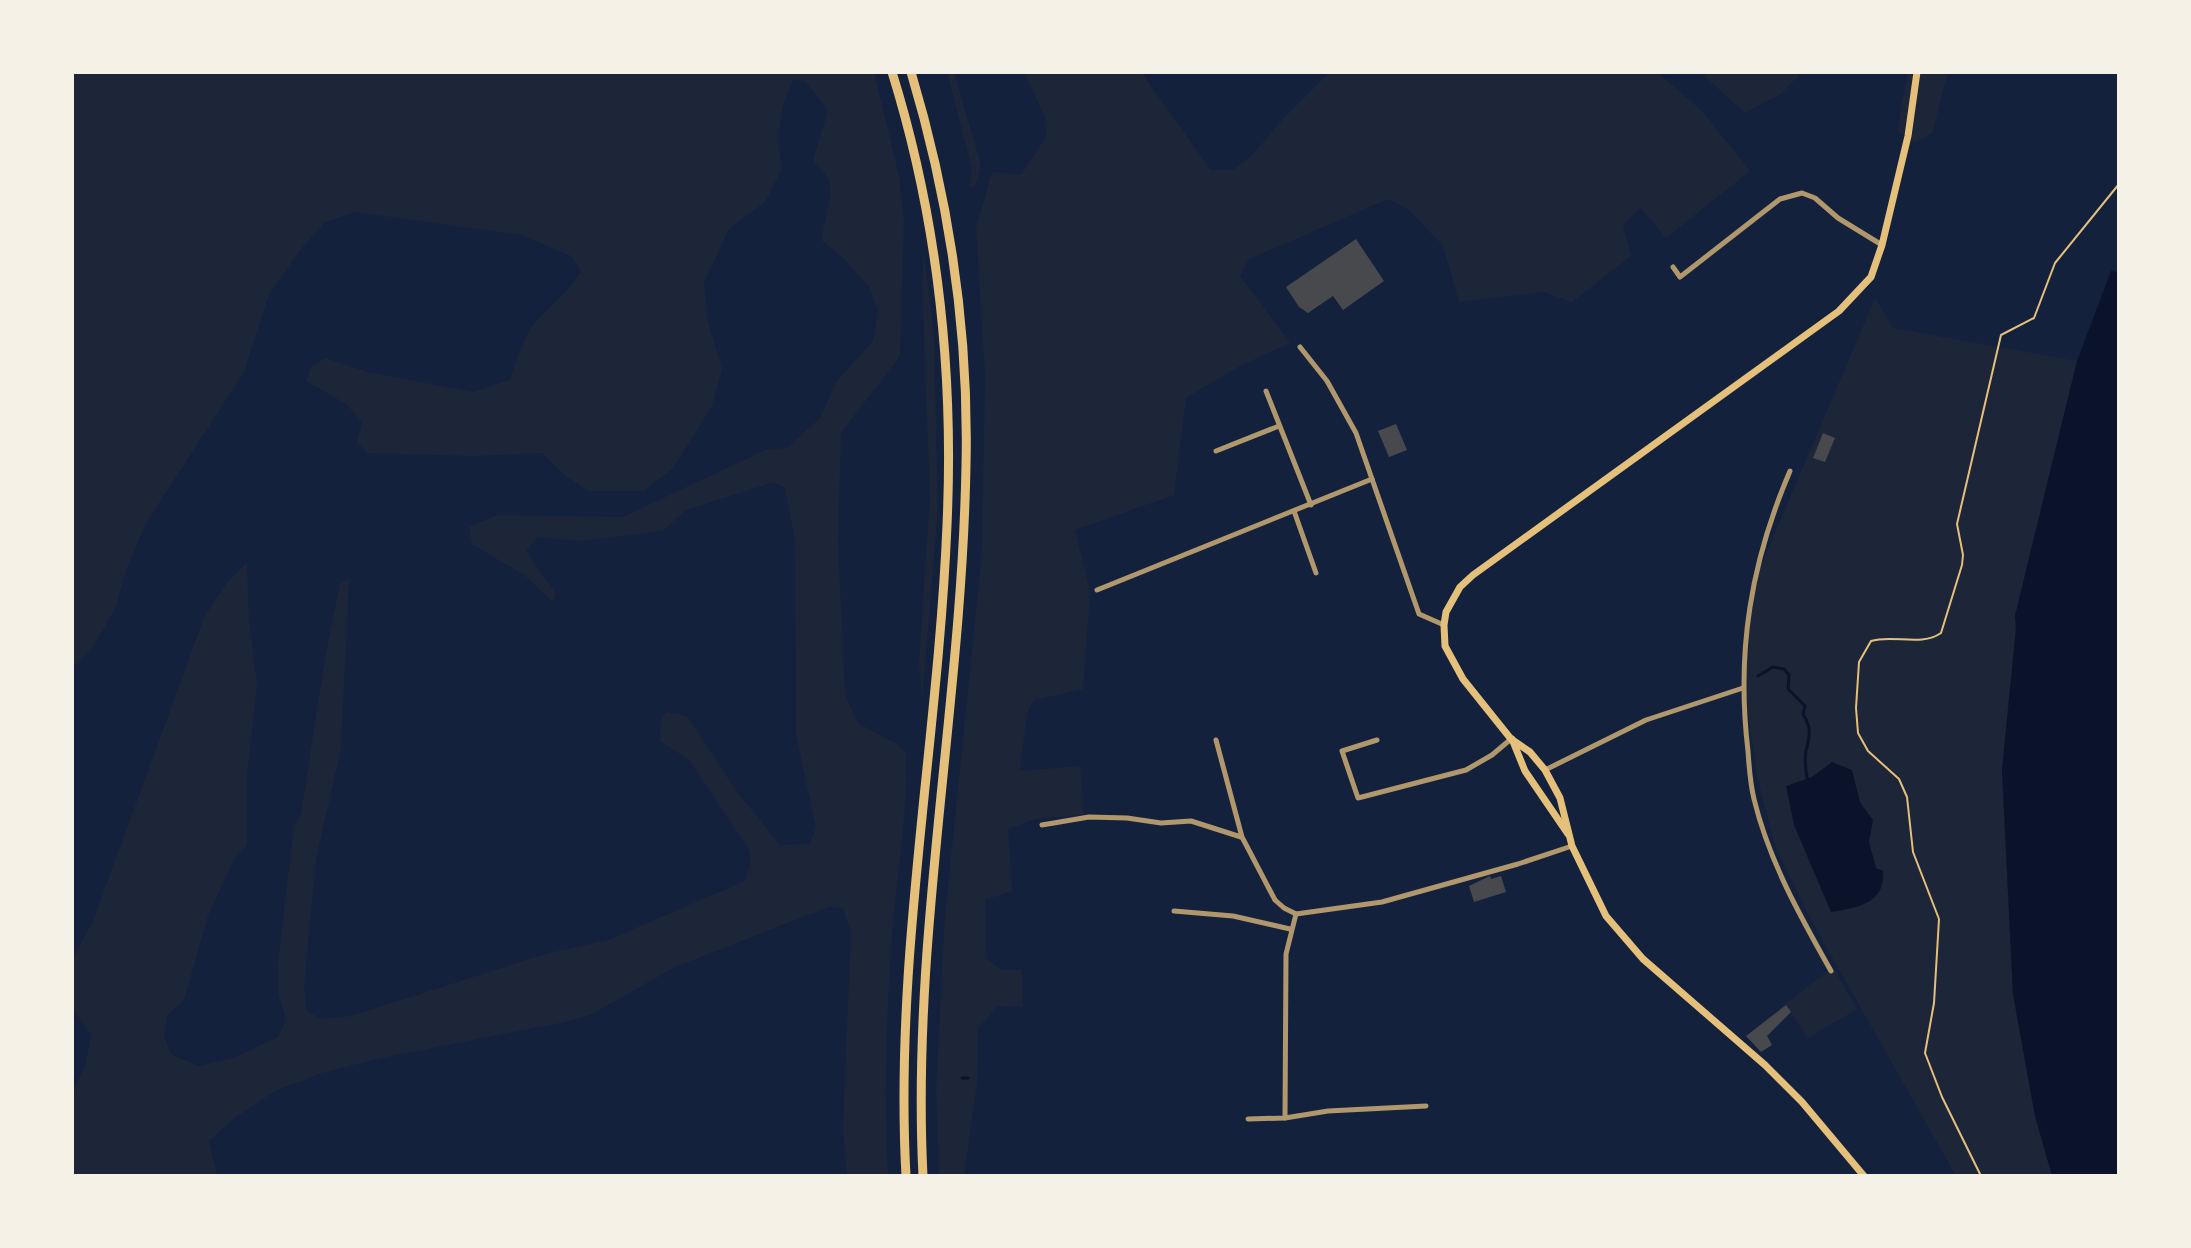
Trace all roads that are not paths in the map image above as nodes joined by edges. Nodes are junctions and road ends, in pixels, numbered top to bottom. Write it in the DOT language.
graph roads {
  1 [pos="892,72"];
  2 [pos="911,72"];
  3 [pos="1917,72"];
  4 [pos="1882,245"];
  5 [pos="1673,267"];
  6 [pos="1300,347"];
  7 [pos="1266,391"];
  8 [pos="1279,426"];
  9 [pos="1216,451"];
  10 [pos="1790,471"];
  11 [pos="1372,479"];
  12 [pos="1311,505"];
  13 [pos="1294,511"];
  14 [pos="1316,573"];
  15 [pos="1097,590"];
  16 [pos="1444,625"];
  17 [pos="1744,688"];
  18 [pos="1511,739"];
  19 [pos="1216,740"];
  20 [pos="1377,740"];
  21 [pos="1545,770"];
  22 [pos="1042,825"];
  23 [pos="1569,836"];
  24 [pos="1242,837"];
  25 [pos="1572,846"];
  26 [pos="1174,911"];
  27 [pos="1296,914"];
  28 [pos="1290,929"];
  29 [pos="1831,971"];
  30 [pos="1426,1106"];
  31 [pos="1285,1118"];
  32 [pos="1248,1119"];
  33 [pos="906,1176"];
  34 [pos="923,1176"];
  35 [pos="1864,1176"];
  1 -- 33 [label="highway"];
  2 -- 34 [label="highway"];
  3 -- 4 [label="main road"];
  4 -- 5 [label="street"];
  4 -- 16 [label="main road"];
  6 -- 11 [label="street"];
  7 -- 8 [label="street"];
  8 -- 9 [label="street"];
  8 -- 12 [label="street"];
  10 -- 17 [label="street"];
  11 -- 12 [label="street"];
  11 -- 16 [label="street"];
  12 -- 13 [label="street"];
  13 -- 14 [label="street"];
  13 -- 15 [label="street"];
  16 -- 18 [label="main road"];
  17 -- 21 [label="street"];
  17 -- 29 [label="street"];
  18 -- 20 [label="street"];
  18 -- 21 [label="main road"];
  18 -- 23 [label="main road"];
  19 -- 24 [label="street"];
  21 -- 23 [label="main road"];
  22 -- 24 [label="street"];
  23 -- 25 [label="main road"];
  24 -- 27 [label="street"];
  25 -- 27 [label="street"];
  25 -- 35 [label="main road"];
  26 -- 28 [label="street"];
  27 -- 28 [label="street"];
  28 -- 31 [label="street"];
  30 -- 31 [label="street"];
  31 -- 32 [label="street"];
}
